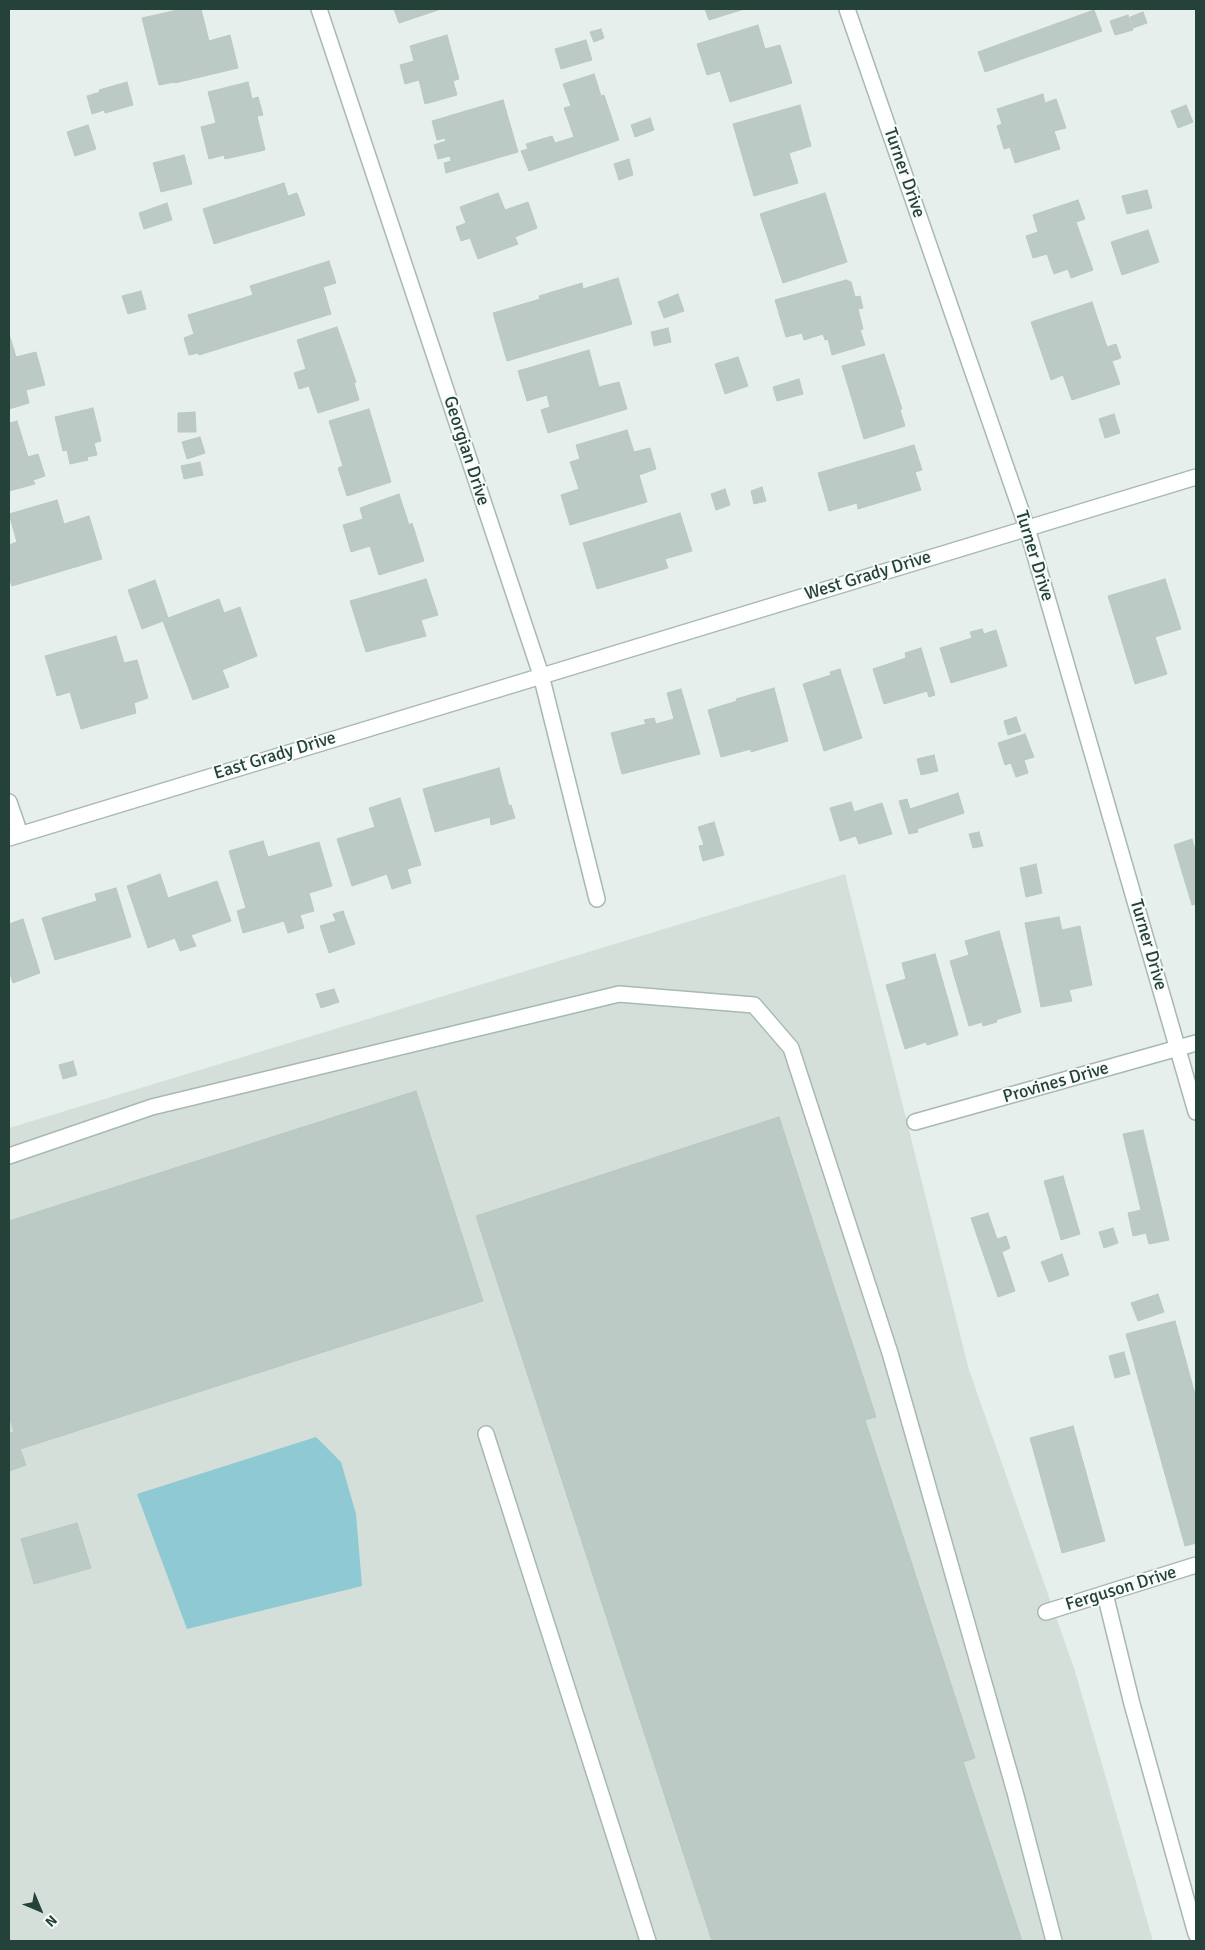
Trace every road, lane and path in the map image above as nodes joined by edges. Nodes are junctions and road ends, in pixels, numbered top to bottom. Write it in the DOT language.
graph roads {
  1 [pos="319,9"];
  2 [pos="847,9"];
  3 [pos="1196,477"];
  4 [pos="1027,528"];
  5 [pos="541,675"];
  6 [pos="9,802"];
  7 [pos="14,836"];
  8 [pos="597,899"];
  9 [pos="1196,1043"];
  10 [pos="1178,1048"];
  11 [pos="1196,1112"];
  12 [pos="915,1122"];
  13 [pos="9,1156"];
  14 [pos="486,1434"];
  15 [pos="1196,1565"];
  16 [pos="1105,1594"];
  17 [pos="1046,1612"];
  18 [pos="1196,1934"];
  19 [pos="648,1941"];
  20 [pos="1054,1941"];
  1 -- 5 [label="street, Georgian Drive"];
  2 -- 4 [label="street, Turner Drive"];
  3 -- 4 [label="street, West Grady Drive"];
  4 -- 5 [label="street, West Grady Drive"];
  4 -- 10 [label="street, Turner Drive"];
  5 -- 7 [label="street, East Grady Drive"];
  5 -- 8 [label="street, Georgian Drive"];
  6 -- 7 [label="street"];
  9 -- 10 [label="street, Provines Drive"];
  10 -- 11 [label="street, Turner Drive"];
  10 -- 12 [label="street, Provines Drive"];
  13 -- 20 [label="street"];
  14 -- 19 [label="street"];
  15 -- 16 [label="street, Ferguson Drive"];
  16 -- 17 [label="street, Ferguson Drive"];
  16 -- 18 [label="street"];
}
